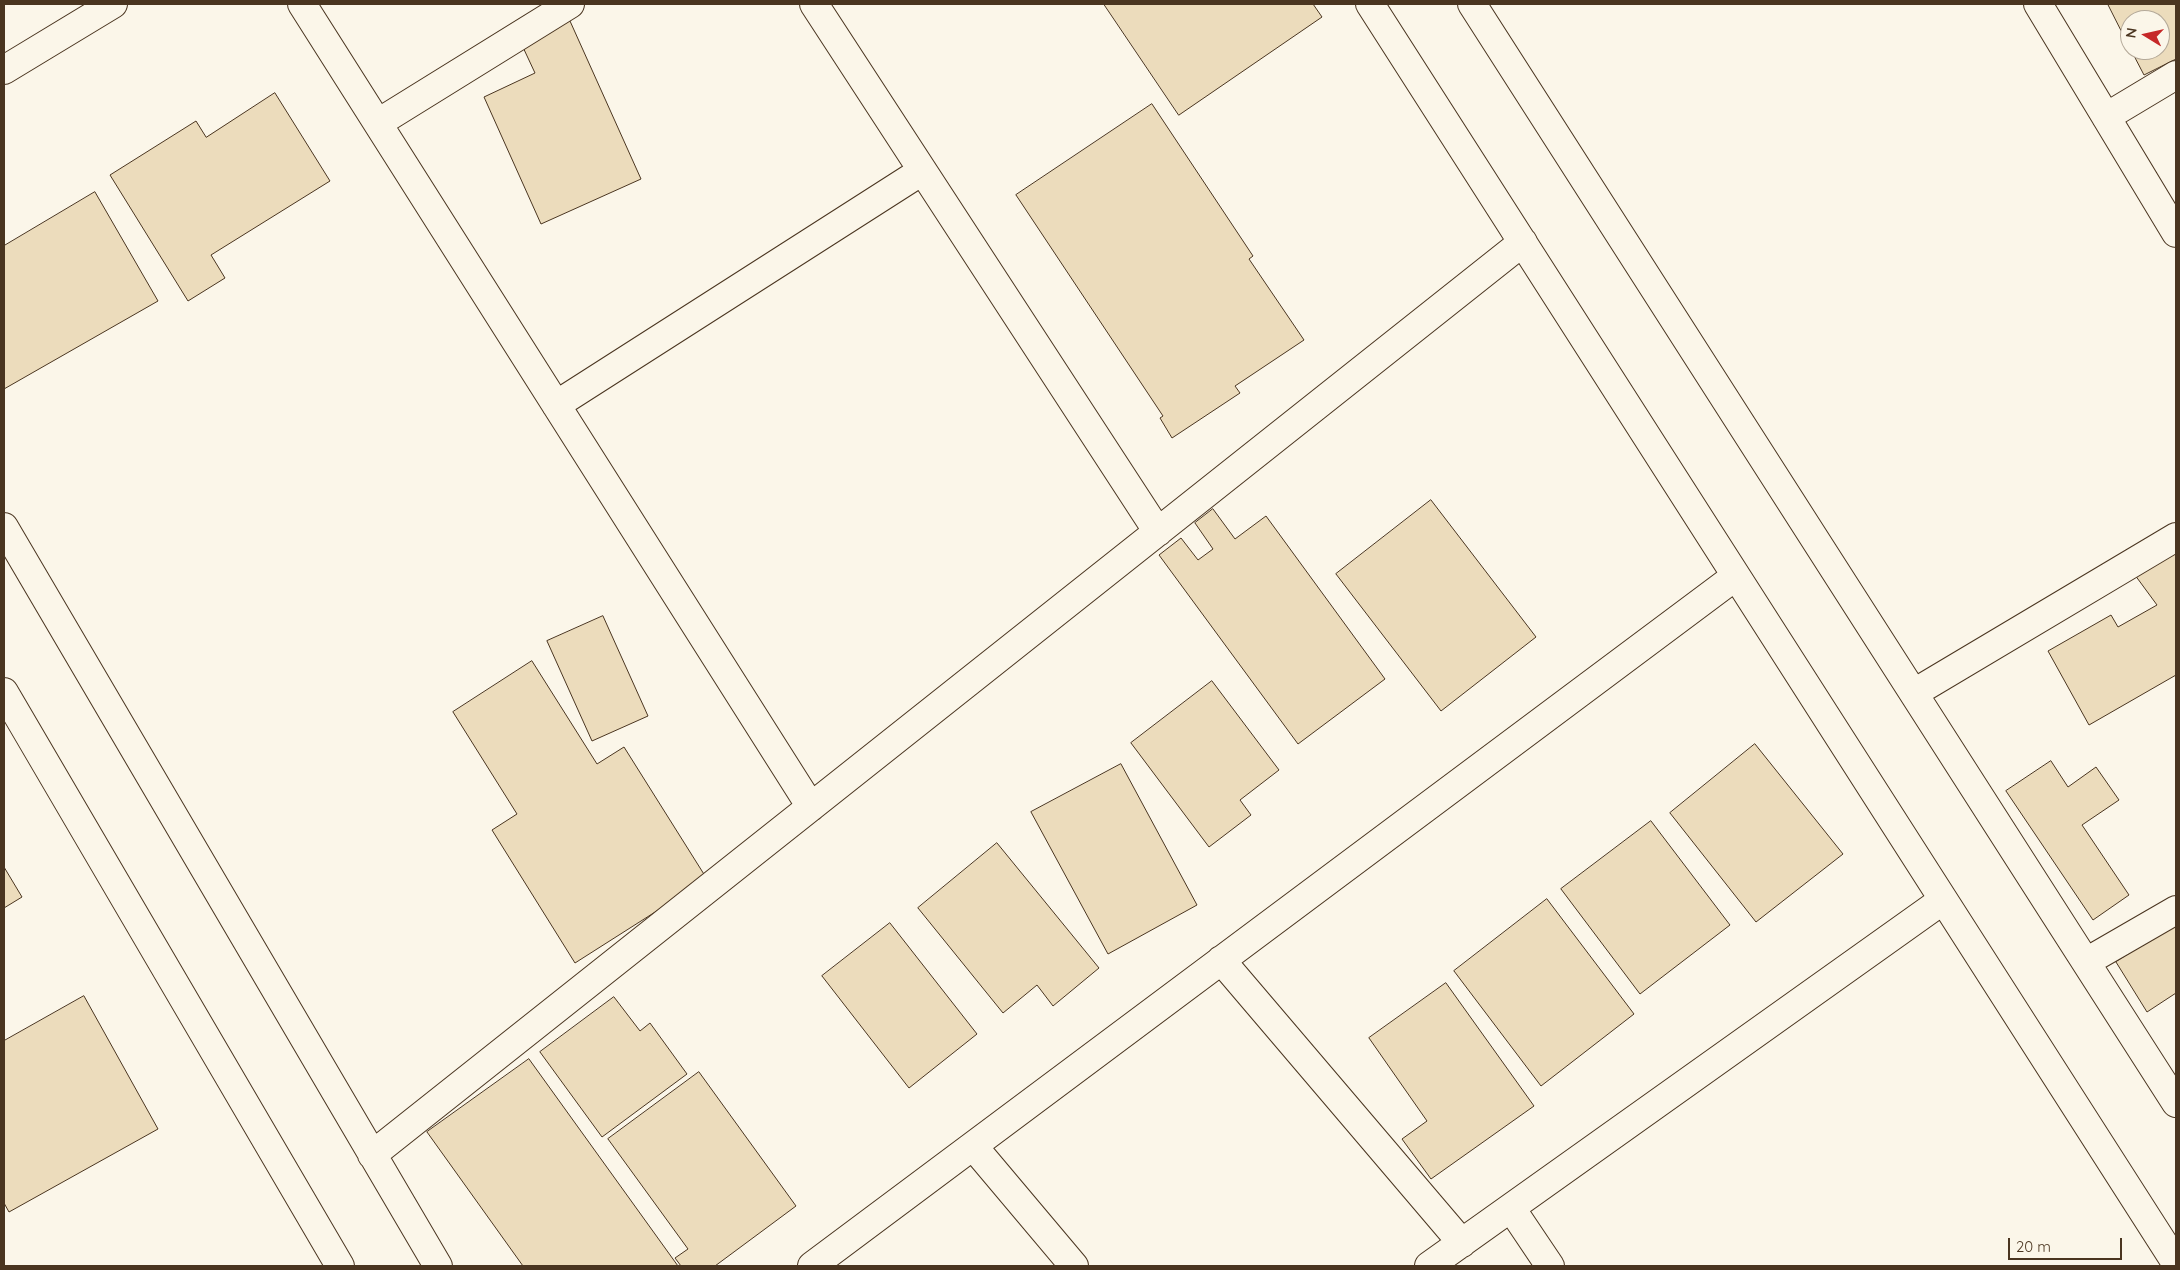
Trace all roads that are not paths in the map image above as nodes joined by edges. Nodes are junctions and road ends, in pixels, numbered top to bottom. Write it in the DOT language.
graph roads {
  1 [pos="113,4"];
  2 [pos="302,4"];
  3 [pos="570,4"];
  4 [pos="814,4"];
  5 [pos="1370,4"];
  6 [pos="1472,4"];
  7 [pos="2038,4"];
  8 [pos="4,70"];
  9 [pos="2176,74"];
  10 [pos="2106,117"];
  11 [pos="378,124"];
  12 [pos="922,171"];
  13 [pos="2176,233"];
  14 [pos="1523,242"];
  15 [pos="556,405"];
  16 [pos="4,526"];
  17 [pos="1158,532"];
  18 [pos="2176,537"];
  19 [pos="1736,576"];
  20 [pos="4,692"];
  21 [pos="1914,693"];
  22 [pos="811,807"];
  23 [pos="1943,900"];
  24 [pos="2176,910"];
  25 [pos="1221,960"];
  26 [pos="2086,962"];
  27 [pos="2176,1103"];
  28 [pos="973,1146"];
  29 [pos="372,1154"];
  30 [pos="1511,1208"];
  31 [pos="1462,1243"];
  32 [pos="2176,1263"];
  33 [pos="340,1266"];
  34 [pos="438,1266"];
  35 [pos="812,1266"];
  36 [pos="1074,1266"];
  37 [pos="1429,1266"];
  38 [pos="1550,1266"];
  1 -- 8 [label="street"];
  2 -- 11 [label="street"];
  3 -- 11 [label="street"];
  4 -- 12 [label="street"];
  5 -- 14 [label="street"];
  6 -- 21 [label="street"];
  7 -- 10 [label="street"];
  9 -- 10 [label="street"];
  10 -- 13 [label="street"];
  11 -- 15 [label="street"];
  12 -- 15 [label="street"];
  12 -- 17 [label="street"];
  14 -- 17 [label="street"];
  14 -- 19 [label="street"];
  15 -- 22 [label="street"];
  16 -- 29 [label="street"];
  17 -- 22 [label="street"];
  18 -- 21 [label="street"];
  19 -- 23 [label="street"];
  19 -- 25 [label="street"];
  20 -- 33 [label="street"];
  21 -- 26 [label="street"];
  22 -- 29 [label="street"];
  23 -- 30 [label="street"];
  23 -- 32 [label="street"];
  24 -- 26 [label="street"];
  25 -- 28 [label="street"];
  25 -- 31 [label="street"];
  26 -- 27 [label="street"];
  28 -- 35 [label="street"];
  28 -- 36 [label="street"];
  29 -- 34 [label="street"];
  30 -- 31 [label="street"];
  30 -- 38 [label="street"];
  31 -- 37 [label="street"];
}
